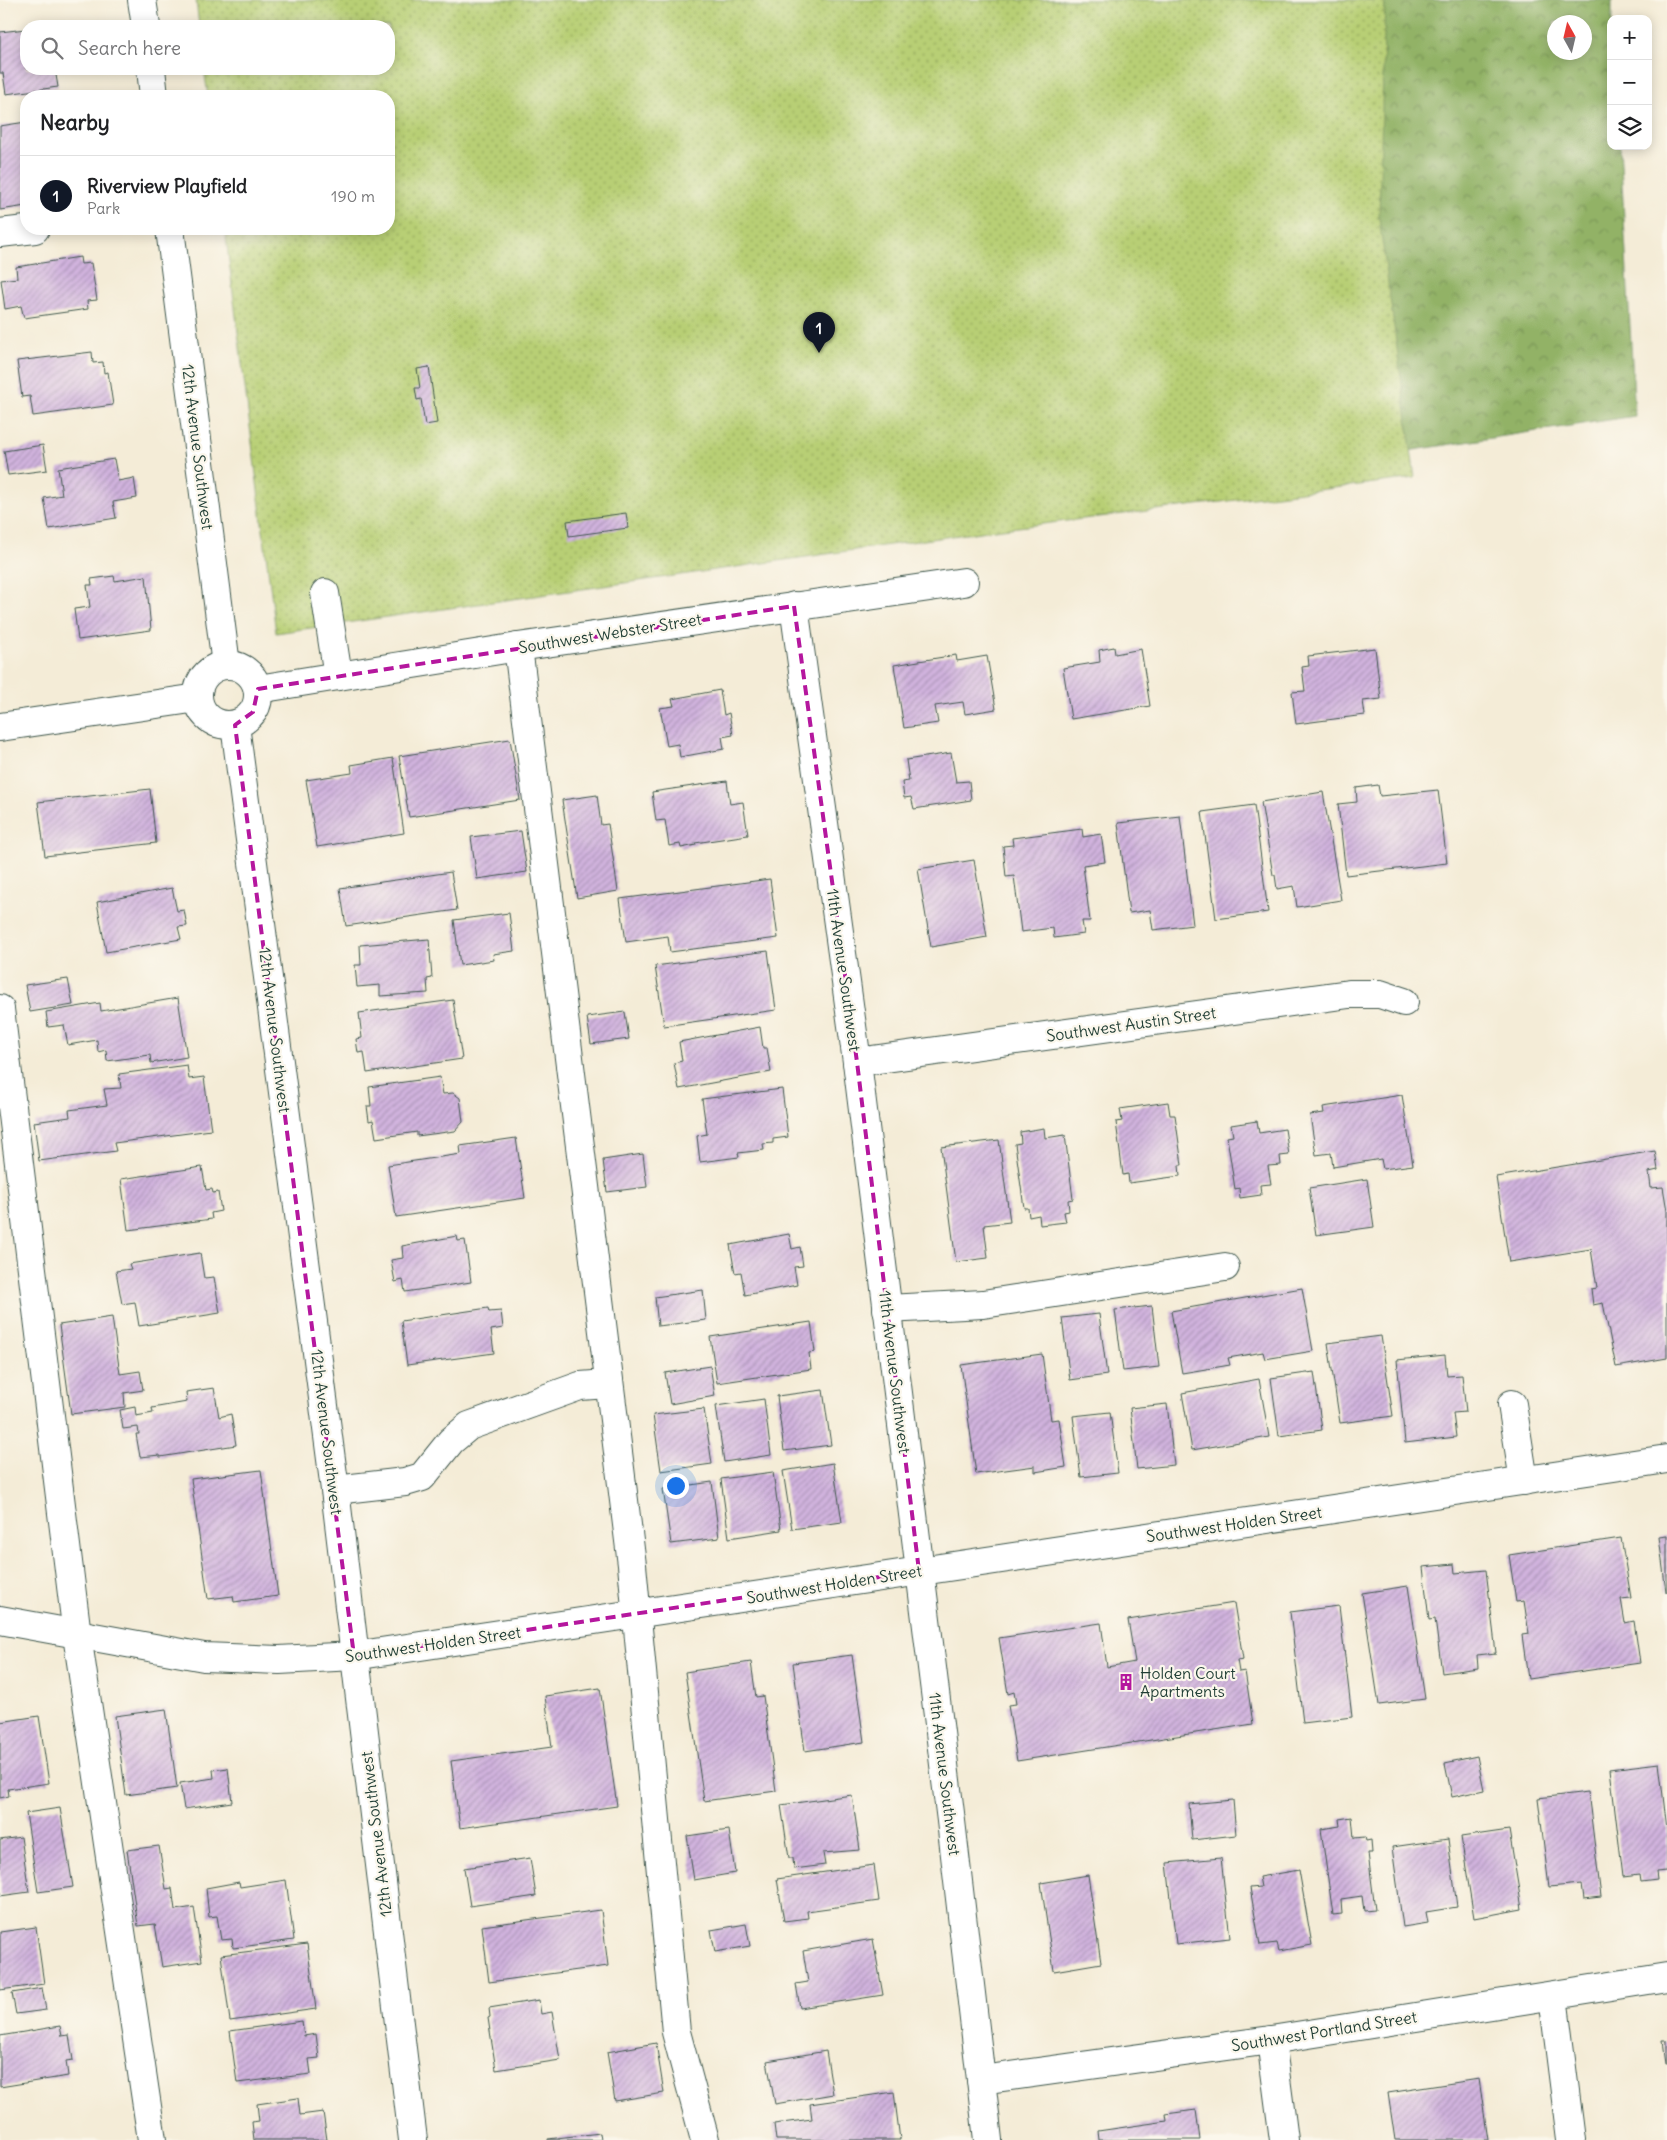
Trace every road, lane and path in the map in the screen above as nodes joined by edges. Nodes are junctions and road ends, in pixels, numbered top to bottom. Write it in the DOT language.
graph roads {
  1 [pos="142,0"];
  2 [pos="145,20"];
  3 [pos="152,75"];
  4 [pos="153,90"];
  5 [pos="20,231"];
  6 [pos="0,233"];
  7 [pos="171,235"];
  8 [pos="964,582"];
  9 [pos="325,593"];
  10 [pos="794,606"];
  11 [pos="518,647"];
  12 [pos="226,665"];
  13 [pos="338,676"];
  14 [pos="258,689"];
  15 [pos="198,698"];
  16 [pos="236,725"];
  17 [pos="0,727"];
  18 [pos="1404,1002"];
  19 [pos="0,1009"];
  20 [pos="857,1062"];
  21 [pos="1225,1267"];
  22 [pos="887,1309"];
  23 [pos="608,1384"];
  24 [pos="1512,1404"];
  25 [pos="1667,1459"];
  26 [pos="1524,1481"];
  27 [pos="335,1490"];
  28 [pos="919,1571"];
  29 [pos="637,1615"];
  30 [pos="0,1620"];
  31 [pos="77,1635"];
  32 [pos="354,1656"];
  33 [pos="1667,1977"];
  34 [pos="1553,1996"];
  35 [pos="1271,2040"];
  36 [pos="981,2080"];
  37 [pos="152,2140"];
  38 [pos="413,2140"];
  39 [pos="705,2140"];
  40 [pos="988,2140"];
  41 [pos="1284,2140"];
  42 [pos="1571,2140"];
  1 -- 2 [label="street"];
  3 -- 4 [label="street"];
  5 -- 6 [label="street"];
  7 -- 12 [label="street, 12th Avenue Southwest"];
  8 -- 10 [label="street, Southwest Webster Street"];
  9 -- 13 [label="street"];
  10 -- 11 [label="street, Southwest Webster Street"];
  10 -- 20 [label="street, 11th Avenue Southwest"];
  11 -- 13 [label="street, Southwest Webster Street"];
  11 -- 23 [label="street"];
  12 -- 14 [label="street"];
  12 -- 15 [label="street"];
  13 -- 14 [label="street, Southwest Webster Street"];
  14 -- 16 [label="street"];
  15 -- 16 [label="street"];
  15 -- 17 [label="street"];
  16 -- 27 [label="street, 12th Avenue Southwest"];
  18 -- 20 [label="street, Southwest Austin Street"];
  19 -- 31 [label="street"];
  20 -- 22 [label="street, 11th Avenue Southwest"];
  21 -- 22 [label="street"];
  22 -- 28 [label="street, 11th Avenue Southwest"];
  23 -- 27 [label="street"];
  23 -- 29 [label="street"];
  24 -- 26 [label="street"];
  25 -- 26 [label="street, Southwest Holden Street"];
  26 -- 28 [label="street, Southwest Holden Street"];
  27 -- 32 [label="street, 12th Avenue Southwest"];
  28 -- 29 [label="street, Southwest Holden Street"];
  28 -- 36 [label="street, 11th Avenue Southwest"];
  29 -- 32 [label="street, Southwest Holden Street"];
  29 -- 39 [label="street"];
  30 -- 31 [label="street, Southwest Holden Street"];
  31 -- 32 [label="street, Southwest Holden Street"];
  31 -- 37 [label="street"];
  32 -- 38 [label="street, 12th Avenue Southwest"];
  33 -- 34 [label="street, Southwest Portland Street"];
  34 -- 35 [label="street, Southwest Portland Street"];
  34 -- 42 [label="street"];
  35 -- 36 [label="street, Southwest Portland Street"];
  35 -- 41 [label="street"];
  36 -- 40 [label="street, 11th Avenue Southwest"];
}
